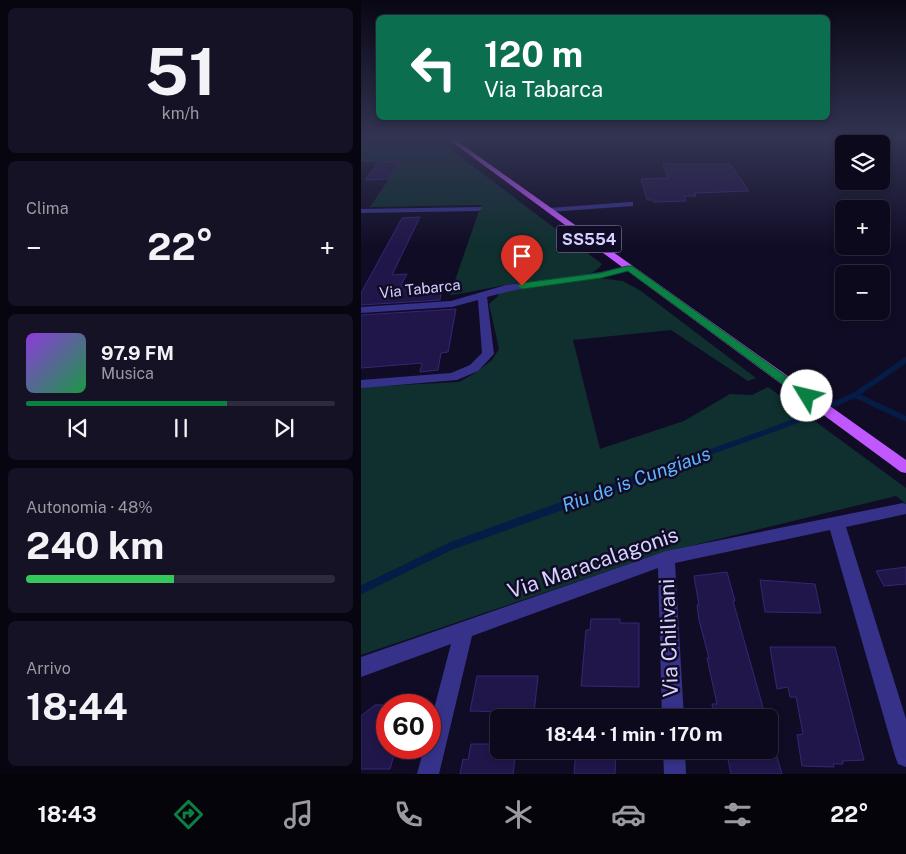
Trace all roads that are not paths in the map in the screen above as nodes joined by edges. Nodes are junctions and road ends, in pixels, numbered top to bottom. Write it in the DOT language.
graph roads {
  1 [pos="502,175"];
  2 [pos="630,204"];
  3 [pos="478,209"];
  4 [pos="549,210"];
  5 [pos="361,211"];
  6 [pos="629,268"];
  7 [pos="482,295"];
  8 [pos="361,310"];
  9 [pos="361,384"];
  10 [pos="906,468"];
  11 [pos="903,508"];
  12 [pos="836,522"];
  13 [pos="666,558"];
  14 [pos="464,631"];
  15 [pos="361,667"];
  16 [pos="673,709"];
  17 [pos="906,756"];
  18 [pos="674,759"];
  19 [pos="428,774"];
  20 [pos="675,774"];
  1 -- 4 [label="main road, SS554"];
  2 -- 4 [label="street"];
  3 -- 5 [label="street"];
  4 -- 6 [label="main road, SS554"];
  6 -- 7 [label="street, Via Tabarca"];
  6 -- 10 [label="main road, SS554"];
  7 -- 8 [label="street, Via Tabarca"];
  7 -- 9 [label="street"];
  11 -- 12 [label="street, Via Maracalagonis"];
  12 -- 13 [label="street, Via Maracalagonis"];
  12 -- 17 [label="street"];
  13 -- 14 [label="street, Via Maracalagonis"];
  13 -- 16 [label="street, Via Chilivani"];
  14 -- 15 [label="street, Via Maracalagonis"];
  14 -- 19 [label="street"];
  18 -- 20 [label="street"];
}
